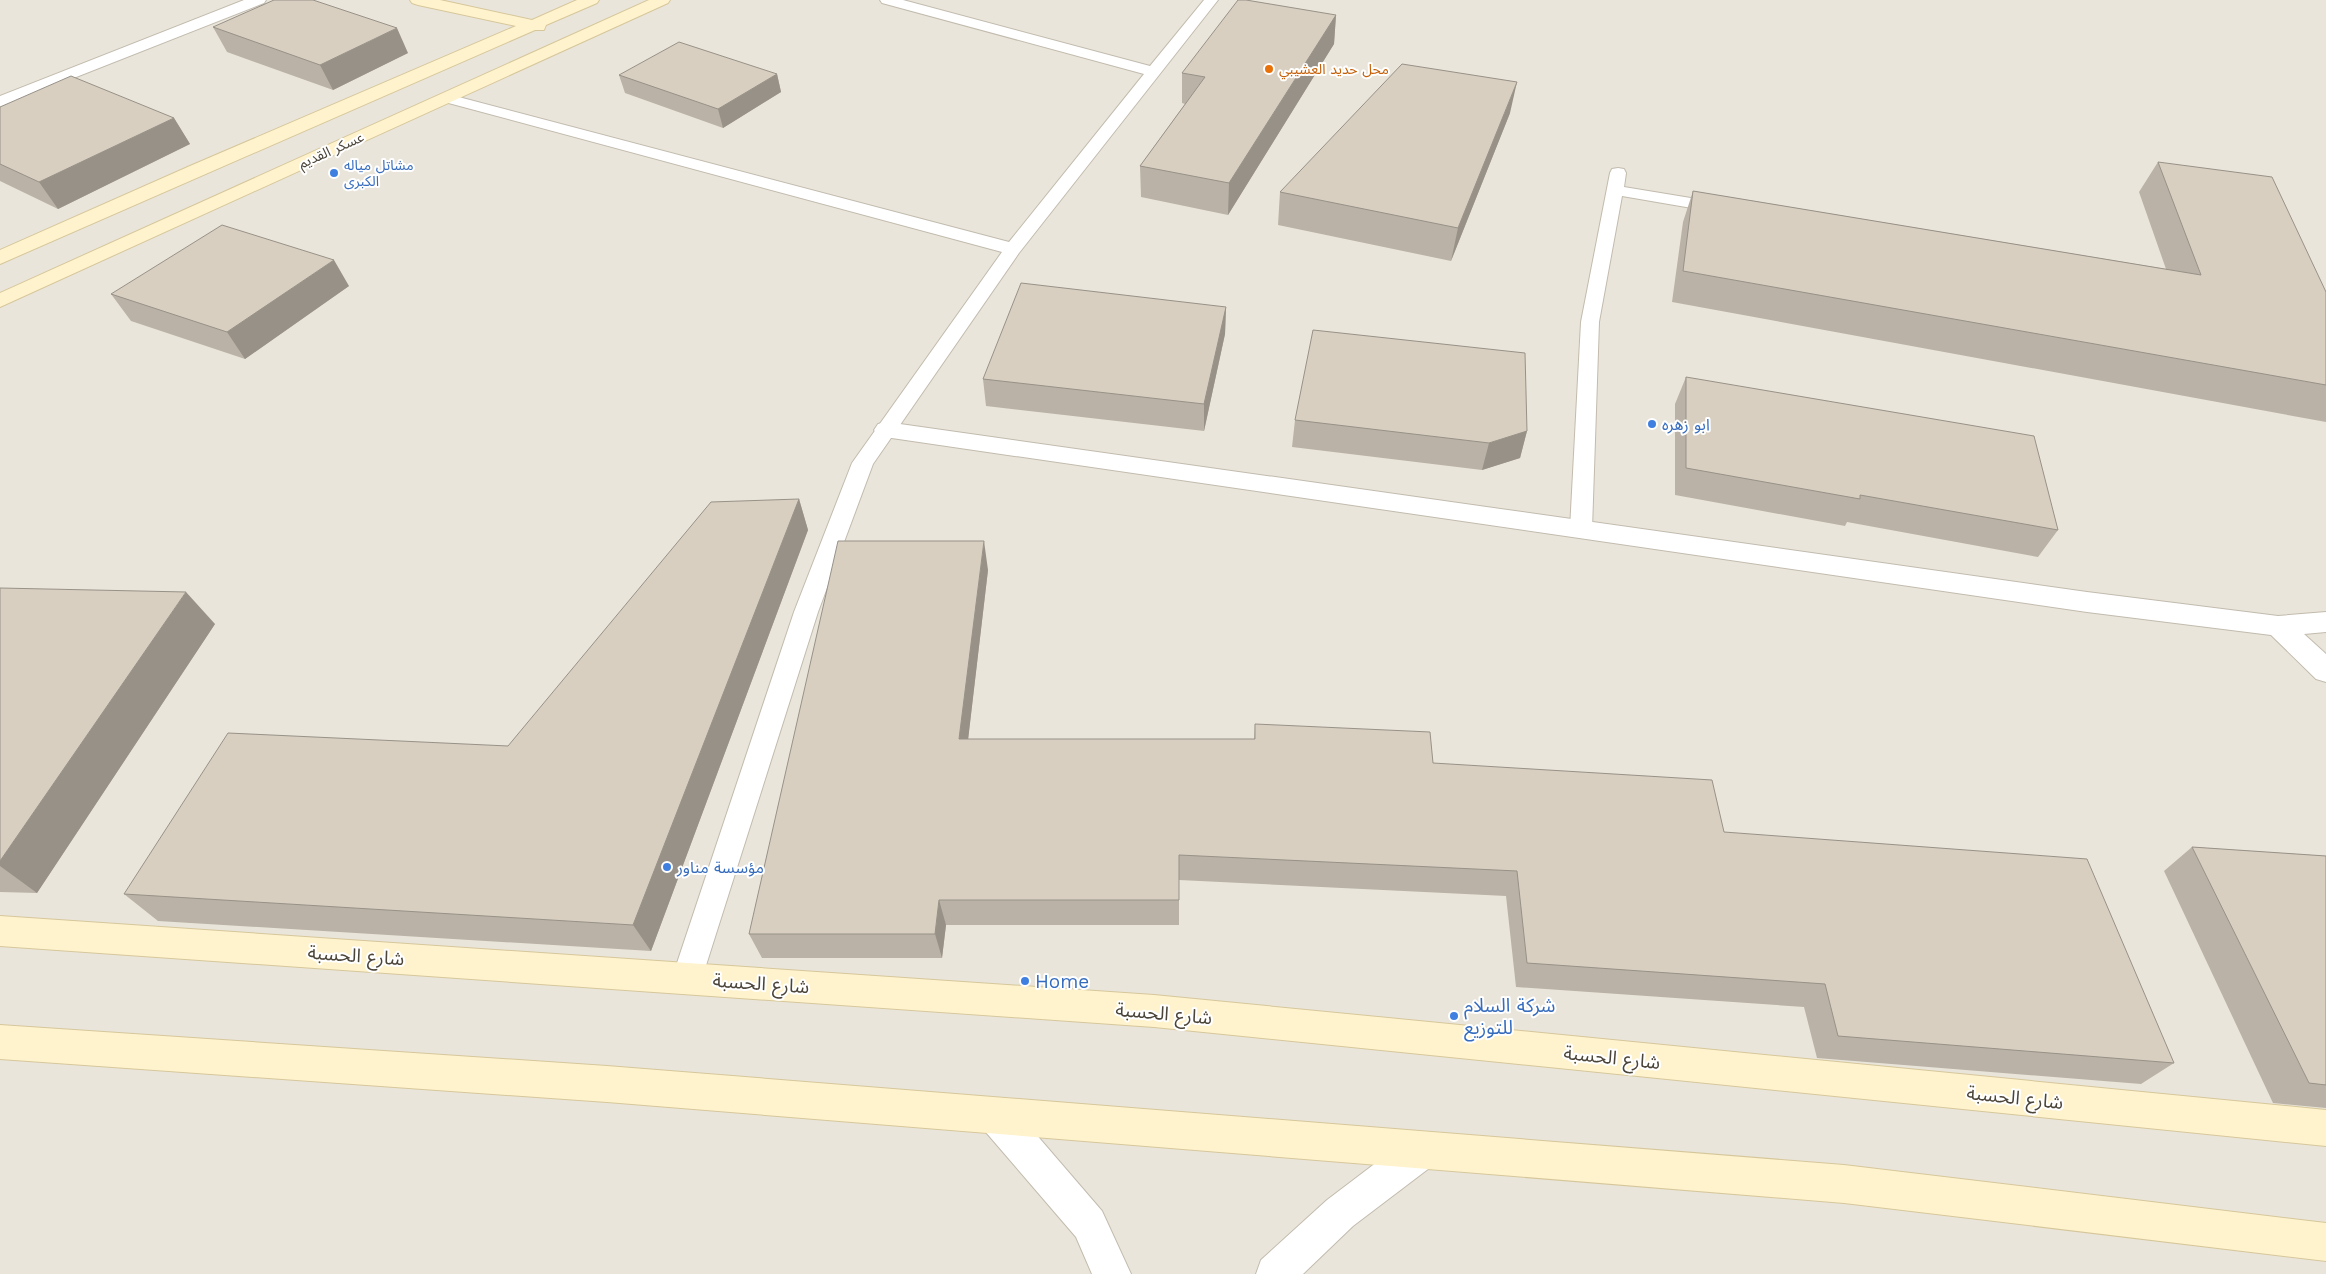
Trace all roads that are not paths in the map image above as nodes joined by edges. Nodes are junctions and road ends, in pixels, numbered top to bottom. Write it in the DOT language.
graph roads {
  1 [pos="258,0"];
  2 [pos="418,0"];
  3 [pos="591,0"];
  4 [pos="662,0"];
  5 [pos="886,0"];
  6 [pos="1211,0"];
  7 [pos="534,25"];
  8 [pos="580,37"];
  9 [pos="1154,72"];
  10 [pos="446,98"];
  11 [pos="0,102"];
  12 [pos="1742,211"];
  13 [pos="1013,249"];
  14 [pos="0,258"];
  15 [pos="0,301"];
  16 [pos="886,430"];
  17 [pos="1581,530"];
  18 [pos="2326,622"];
  19 [pos="2278,626"];
  20 [pos="2326,671"];
  21 [pos="0,930"];
  22 [pos="687,978"];
  23 [pos="0,1042"];
  24 [pos="997,1117"];
  25 [pos="2326,1128"];
  26 [pos="1423,1150"];
  27 [pos="2326,1242"];
  28 [pos="1112,1274"];
  29 [pos="1275,1274"];
  1 -- 11 [label="street"];
  2 -- 7 [label="street"];
  3 -- 7 [label="street"];
  4 -- 8 [label="street, عسكر القديم"];
  5 -- 9 [label="lane"];
  6 -- 9 [label="lane"];
  7 -- 8 [label="street"];
  7 -- 14 [label="street"];
  8 -- 10 [label="street, عسكر القديم"];
  9 -- 13 [label="lane"];
  10 -- 13 [label="lane"];
  10 -- 15 [label="street, عسكر القديم"];
  12 -- 17 [label="lane"];
  13 -- 16 [label="lane"];
  16 -- 17 [label="street"];
  16 -- 22 [label="lane"];
  17 -- 19 [label="street"];
  18 -- 19 [label="street"];
  19 -- 20 [label="street"];
  21 -- 22 [label="street, شارع الحسبة"];
  22 -- 25 [label="street, شارع الحسبة"];
  23 -- 24 [label="street"];
  24 -- 26 [label="street"];
  24 -- 28 [label="street"];
  26 -- 27 [label="street"];
  26 -- 29 [label="street"];
}
